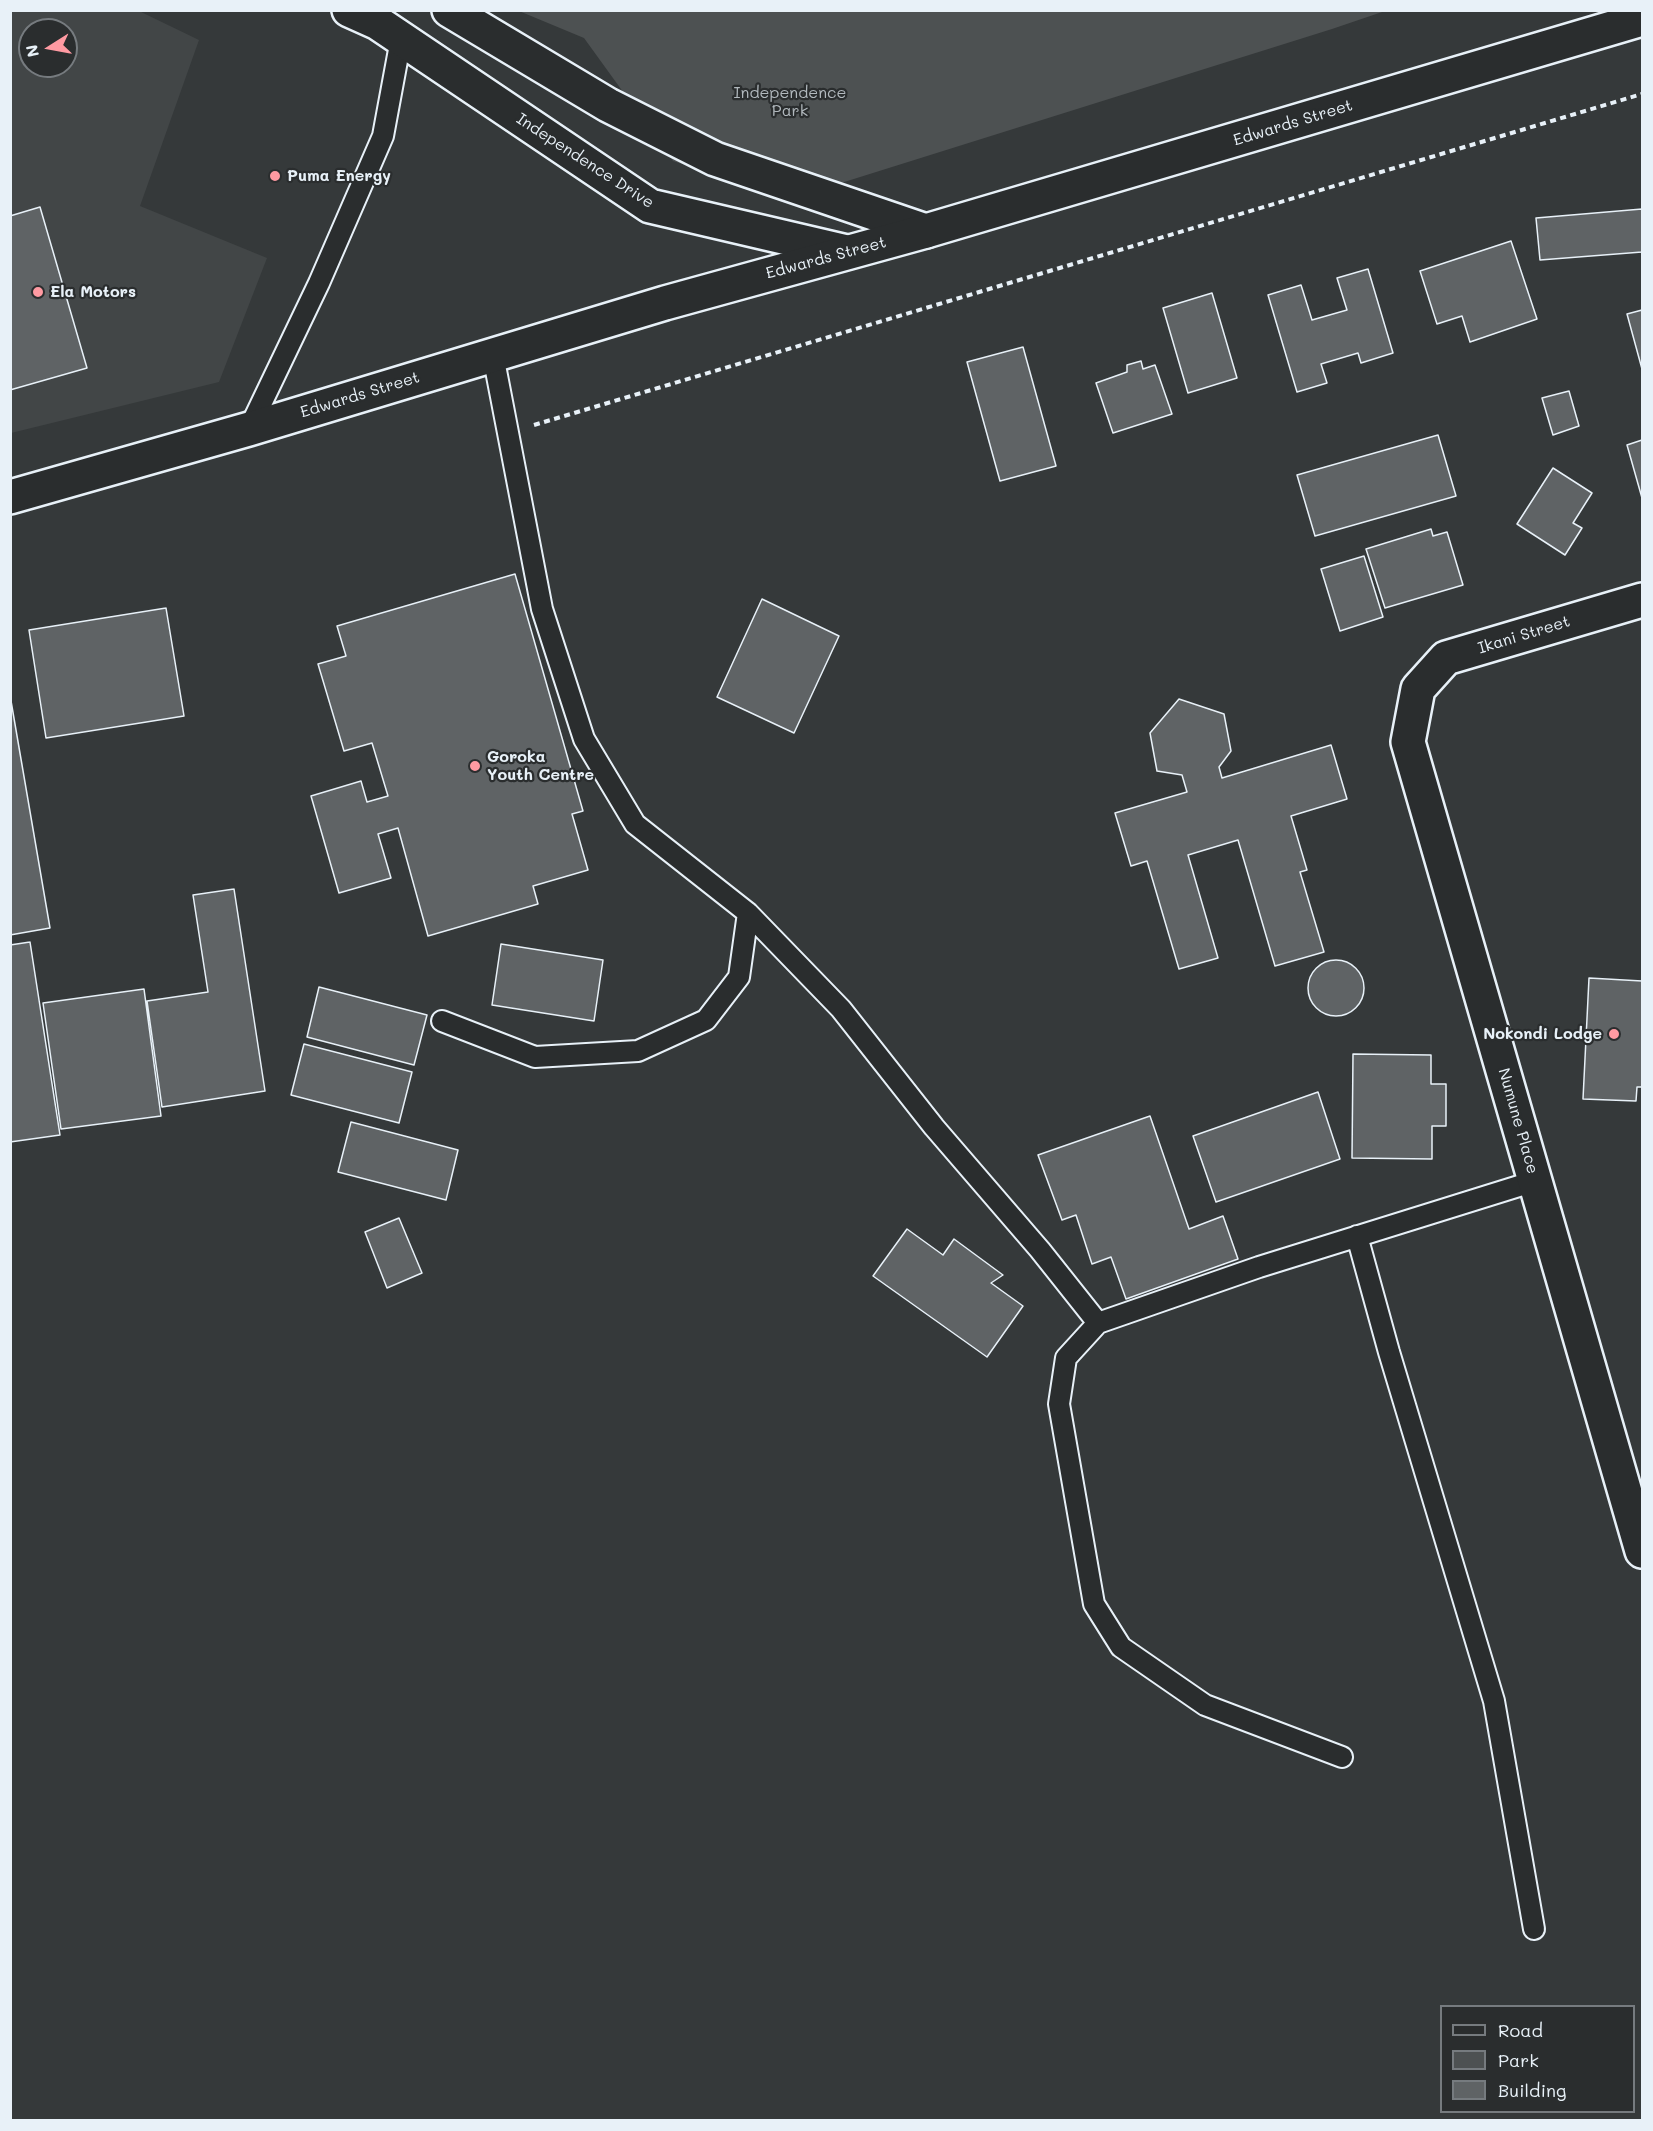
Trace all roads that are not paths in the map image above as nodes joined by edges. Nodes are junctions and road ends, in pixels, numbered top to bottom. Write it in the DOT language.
graph roads {
  1 [pos="349,10"];
  2 [pos="449,10"];
  3 [pos="1642,19"];
  4 [pos="400,39"];
  5 [pos="926,231"];
  6 [pos="847,252"];
  7 [pos="493,355"];
  8 [pos="249,429"];
  9 [pos="10,497"];
  10 [pos="1642,600"];
  11 [pos="1419,689"];
  12 [pos="748,913"];
  13 [pos="442,1021"];
  14 [pos="1535,1180"];
  15 [pos="1357,1236"];
  16 [pos="1098,1323"];
  17 [pos="1642,1551"];
  18 [pos="1342,1757"];
  19 [pos="1534,1929"];
  1 -- 4 [label="main road, Independence Drive"];
  2 -- 5 [label="main road"];
  3 -- 5 [label="main road, Edwards Street"];
  4 -- 6 [label="main road, Independence Drive"];
  4 -- 8 [label="lane"];
  5 -- 6 [label="main road, Edwards Street"];
  6 -- 7 [label="main road, Edwards Street"];
  7 -- 8 [label="main road, Edwards Street"];
  7 -- 12 [label="lane"];
  8 -- 9 [label="main road, Edwards Street"];
  10 -- 11 [label="main road, Ikani Street"];
  11 -- 14 [label="main road, Numune Place"];
  12 -- 13 [label="lane"];
  12 -- 16 [label="lane"];
  14 -- 15 [label="lane"];
  14 -- 17 [label="main road, Numune Place"];
  15 -- 16 [label="lane"];
  15 -- 19 [label="lane"];
  16 -- 18 [label="lane"];
}
